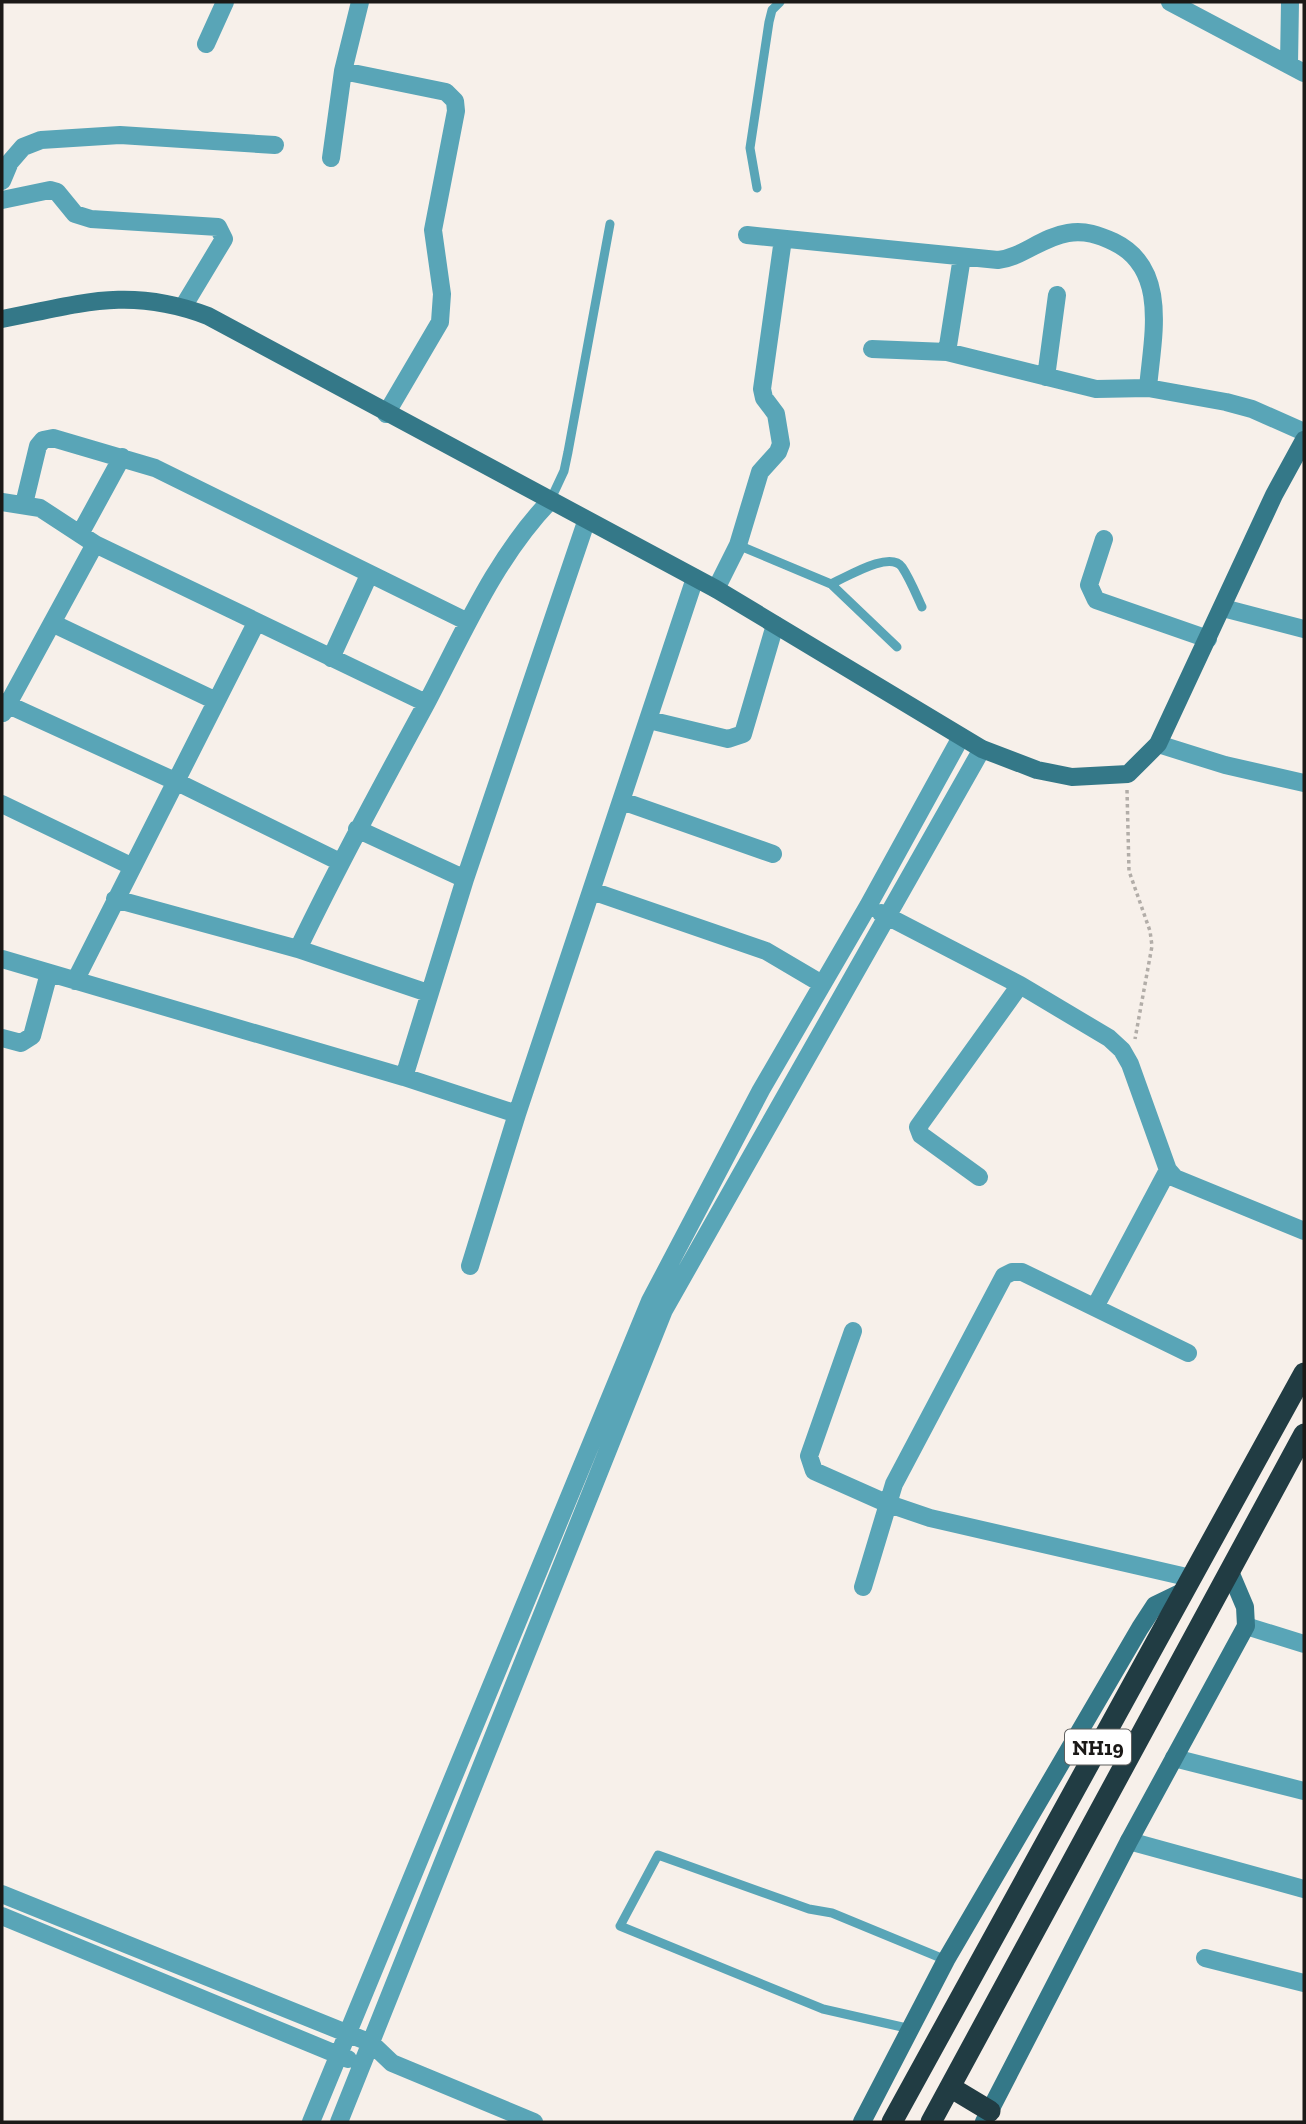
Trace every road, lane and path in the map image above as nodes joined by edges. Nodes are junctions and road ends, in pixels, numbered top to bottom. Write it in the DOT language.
graph roads {
  1 [pos="225,2"];
  2 [pos="360,2"];
  3 [pos="780,2"];
  4 [pos="1170,2"];
  5 [pos="1290,2"];
  6 [pos="206,44"];
  7 [pos="1296,68"];
  8 [pos="343,71"];
  9 [pos="275,145"];
  10 [pos="331,158"];
  11 [pos="2,181"];
  12 [pos="757,188"];
  13 [pos="2,200"];
  14 [pos="610,224"];
  15 [pos="747,235"];
  16 [pos="783,239"];
  17 [pos="962,257"];
  18 [pos="1057,295"];
  19 [pos="183,307"];
  20 [pos="2,319"];
  21 [pos="872,349"];
  22 [pos="947,352"];
  23 [pos="1046,377"];
  24 [pos="1148,388"];
  25 [pos="386,414"];
  26 [pos="1304,432"];
  27 [pos="1304,440"];
  28 [pos="122,457"];
  29 [pos="550,501"];
  30 [pos="2,502"];
  31 [pos="24,504"];
  32 [pos="586,522"];
  33 [pos="87,539"];
  34 [pos="1104,539"];
  35 [pos="738,545"];
  36 [pos="369,575"];
  37 [pos="695,578"];
  38 [pos="831,584"];
  39 [pos="716,589"];
  40 [pos="922,607"];
  41 [pos="1223,608"];
  42 [pos="256,622"];
  43 [pos="468,622"];
  44 [pos="52,623"];
  45 [pos="775,625"];
  46 [pos="1304,629"];
  47 [pos="1208,639"];
  48 [pos="897,647"];
  49 [pos="331,658"];
  50 [pos="216,701"];
  51 [pos="426,703"];
  52 [pos="3,707"];
  53 [pos="649,720"];
  54 [pos="961,737"];
  55 [pos="1158,744"];
  56 [pos="982,749"];
  57 [pos="1128,774"];
  58 [pos="177,782"];
  59 [pos="1304,783"];
  60 [pos="622,801"];
  61 [pos="2,804"];
  62 [pos="357,830"];
  63 [pos="773,854"];
  64 [pos="340,862"];
  65 [pos="131,866"];
  66 [pos="465,879"];
  67 [pos="592,891"];
  68 [pos="115,899"];
  69 [pos="868,906"];
  70 [pos="889,917"];
  71 [pos="298,949"];
  72 [pos="2,959"];
  73 [pos="49,973"];
  74 [pos="75,981"];
  75 [pos="822,984"];
  76 [pos="1020,985"];
  77 [pos="428,993"];
  78 [pos="2,1038"];
  79 [pos="1130,1064"];
  80 [pos="404,1077"];
  81 [pos="517,1114"];
  82 [pos="1168,1170"];
  83 [pos="979,1177"];
  84 [pos="1304,1231"];
  85 [pos="470,1266"];
  86 [pos="1095,1307"];
  87 [pos="853,1331"];
  88 [pos="1188,1353"];
  89 [pos="1304,1373"];
  90 [pos="1304,1434"];
  91 [pos="886,1503"];
  92 [pos="1231,1574"];
  93 [pos="1188,1584"];
  94 [pos="863,1587"];
  95 [pos="1246,1626"];
  96 [pos="1304,1644"];
  97 [pos="1174,1758"];
  98 [pos="1304,1791"];
  99 [pos="1129,1841"];
  100 [pos="1304,1889"];
  101 [pos="2,1894"];
  102 [pos="2,1916"];
  103 [pos="1205,1958"];
  104 [pos="946,1960"];
  105 [pos="1304,1983"];
  106 [pos="958,2004"];
  107 [pos="985,2021"];
  108 [pos="912,2030"];
  109 [pos="348,2035"];
  110 [pos="371,2043"];
  111 [pos="337,2055"];
  112 [pos="392,2063"];
  113 [pos="362,2065"];
  114 [pos="950,2087"];
  115 [pos="987,2117"];
  116 [pos="311,2122"];
  117 [pos="339,2122"];
  118 [pos="534,2122"];
  119 [pos="862,2122"];
  120 [pos="892,2122"];
  121 [pos="931,2122"];
  1 -- 6 [label="street"];
  2 -- 8 [label="street"];
  3 -- 12 [label="lane"];
  4 -- 7 [label="street"];
  5 -- 7 [label="street"];
  8 -- 10 [label="street"];
  8 -- 25 [label="street"];
  9 -- 11 [label="street"];
  13 -- 19 [label="street"];
  14 -- 29 [label="lane"];
  15 -- 16 [label="street"];
  16 -- 17 [label="street"];
  16 -- 35 [label="street"];
  17 -- 22 [label="street"];
  17 -- 24 [label="street"];
  18 -- 23 [label="street"];
  19 -- 20 [label="street"];
  19 -- 25 [label="street"];
  21 -- 22 [label="street"];
  22 -- 23 [label="street"];
  23 -- 24 [label="street"];
  24 -- 26 [label="street"];
  25 -- 29 [label="street"];
  27 -- 41 [label="street"];
  28 -- 31 [label="street"];
  28 -- 33 [label="street"];
  28 -- 36 [label="street"];
  29 -- 32 [label="street"];
  29 -- 43 [label="street"];
  30 -- 31 [label="street"];
  31 -- 33 [label="street"];
  32 -- 37 [label="street"];
  32 -- 66 [label="street"];
  33 -- 42 [label="street"];
  33 -- 44 [label="street"];
  34 -- 47 [label="street"];
  35 -- 38 [label="lane"];
  35 -- 39 [label="street"];
  36 -- 43 [label="street"];
  36 -- 49 [label="street"];
  37 -- 39 [label="street"];
  37 -- 53 [label="street"];
  38 -- 40 [label="lane"];
  38 -- 48 [label="lane"];
  39 -- 45 [label="street"];
  41 -- 46 [label="street"];
  41 -- 47 [label="street"];
  42 -- 49 [label="street"];
  42 -- 50 [label="street"];
  43 -- 51 [label="street"];
  44 -- 50 [label="street"];
  44 -- 52 [label="street"];
  45 -- 53 [label="street"];
  45 -- 54 [label="street"];
  47 -- 55 [label="street"];
  49 -- 51 [label="street"];
  50 -- 58 [label="street"];
  51 -- 62 [label="street"];
  52 -- 58 [label="street"];
  53 -- 60 [label="street"];
  54 -- 56 [label="street"];
  54 -- 69 [label="street"];
  55 -- 57 [label="street"];
  55 -- 59 [label="street"];
  56 -- 57 [label="street"];
  56 -- 70 [label="street"];
  57 -- 79 [label="path"];
  58 -- 64 [label="street"];
  58 -- 65 [label="street"];
  60 -- 63 [label="street"];
  60 -- 67 [label="street"];
  61 -- 65 [label="street"];
  62 -- 64 [label="street"];
  62 -- 66 [label="street"];
  64 -- 71 [label="street"];
  65 -- 68 [label="street"];
  66 -- 77 [label="street"];
  67 -- 75 [label="street"];
  67 -- 81 [label="street"];
  68 -- 71 [label="street"];
  68 -- 74 [label="street"];
  69 -- 70 [label="street"];
  69 -- 75 [label="street"];
  70 -- 76 [label="street"];
  70 -- 110 [label="street"];
  71 -- 77 [label="street"];
  72 -- 73 [label="street"];
  73 -- 74 [label="street"];
  73 -- 78 [label="street"];
  74 -- 80 [label="street"];
  75 -- 109 [label="street"];
  76 -- 79 [label="street"];
  76 -- 83 [label="street"];
  77 -- 80 [label="street"];
  79 -- 82 [label="street"];
  80 -- 81 [label="street"];
  81 -- 85 [label="street"];
  82 -- 84 [label="street"];
  82 -- 86 [label="street"];
  86 -- 88 [label="street"];
  86 -- 91 [label="street"];
  87 -- 91 [label="street"];
  89 -- 93 [label="highway, NH19"];
  90 -- 92 [label="highway, NH19"];
  91 -- 93 [label="street"];
  91 -- 94 [label="street"];
  92 -- 95 [label="street"];
  92 -- 107 [label="highway, NH19"];
  93 -- 104 [label="street"];
  93 -- 106 [label="highway, NH19"];
  95 -- 96 [label="street"];
  95 -- 97 [label="street"];
  97 -- 98 [label="street"];
  97 -- 99 [label="street"];
  99 -- 100 [label="street"];
  99 -- 115 [label="street"];
  101 -- 109 [label="street"];
  102 -- 111 [label="street"];
  103 -- 105 [label="street"];
  104 -- 108 [label="street"];
  104 -- 108 [label="lane"];
  106 -- 107 [label="highway"];
  106 -- 120 [label="highway, NH19"];
  107 -- 114 [label="highway, NH19"];
  108 -- 119 [label="street"];
  109 -- 110 [label="street"];
  109 -- 111 [label="street"];
  110 -- 112 [label="street"];
  110 -- 113 [label="street"];
  111 -- 113 [label="street"];
  111 -- 116 [label="street"];
  112 -- 113 [label="street"];
  112 -- 118 [label="street"];
  113 -- 117 [label="street"];
  114 -- 115 [label="highway"];
  114 -- 121 [label="highway, NH19"];
}
